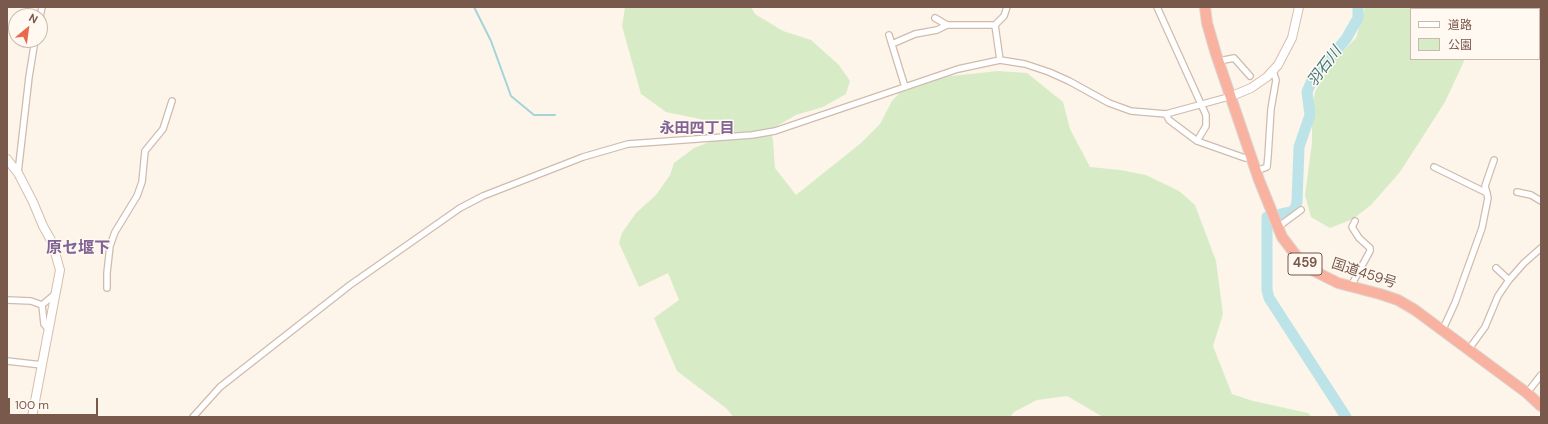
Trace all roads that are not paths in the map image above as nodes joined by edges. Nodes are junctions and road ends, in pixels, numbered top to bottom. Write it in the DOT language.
graph roads {
  1 [pos="1007,7"];
  2 [pos="1158,7"];
  3 [pos="1205,7"];
  4 [pos="1299,7"];
  5 [pos="935,18"];
  6 [pos="947,25"];
  7 [pos="995,25"];
  8 [pos="889,35"];
  9 [pos="892,44"];
  10 [pos="34,48"];
  11 [pos="1000,60"];
  12 [pos="1219,61"];
  13 [pos="1272,71"];
  14 [pos="1250,76"];
  15 [pos="904,87"];
  16 [pos="1232,96"];
  17 [pos="172,101"];
  18 [pos="1202,104"];
  19 [pos="1166,114"];
  20 [pos="1197,141"];
  21 [pos="1252,157"];
  22 [pos="7,160"];
  23 [pos="1494,160"];
  24 [pos="1434,167"];
  25 [pos="1256,171"];
  26 [pos="18,173"];
  27 [pos="1517,192"];
  28 [pos="1486,194"];
  29 [pos="1541,201"];
  30 [pos="1301,210"];
  31 [pos="1355,221"];
  32 [pos="1278,228"];
  33 [pos="1541,248"];
  34 [pos="1496,268"];
  35 [pos="1509,280"];
  36 [pos="1352,286"];
  37 [pos="107,288"];
  38 [pos="57,292"];
  39 [pos="7,300"];
  40 [pos="42,305"];
  41 [pos="1443,329"];
  42 [pos="49,330"];
  43 [pos="1469,349"];
  44 [pos="7,361"];
  45 [pos="42,365"];
  46 [pos="1541,375"];
  47 [pos="1527,393"];
  48 [pos="1541,406"];
  49 [pos="32,417"];
  50 [pos="193,417"];
  1 -- 7 [label="street"];
  2 -- 18 [label="street"];
  3 -- 12 [label="highway, 国道459号 / 459"];
  4 -- 13 [label="street"];
  5 -- 6 [label="street"];
  6 -- 7 [label="street"];
  6 -- 9 [label="street"];
  7 -- 11 [label="street"];
  8 -- 9 [label="street"];
  9 -- 15 [label="street"];
  10 -- 26 [label="street"];
  11 -- 15 [label="street"];
  11 -- 19 [label="street"];
  12 -- 14 [label="street"];
  12 -- 16 [label="highway, 国道459号 / 459"];
  13 -- 16 [label="street"];
  13 -- 25 [label="street"];
  15 -- 50 [label="street"];
  16 -- 18 [label="street"];
  16 -- 21 [label="highway, 国道459号 / 459"];
  17 -- 37 [label="street"];
  18 -- 19 [label="street"];
  18 -- 20 [label="street"];
  19 -- 20 [label="street"];
  20 -- 21 [label="street"];
  21 -- 25 [label="highway, 国道459号 / 459"];
  22 -- 26 [label="street"];
  23 -- 28 [label="street"];
  24 -- 28 [label="street"];
  25 -- 32 [label="highway, 国道459号 / 459"];
  26 -- 38 [label="street"];
  27 -- 29 [label="street"];
  28 -- 41 [label="street"];
  30 -- 32 [label="street"];
  31 -- 36 [label="street"];
  32 -- 36 [label="highway, 国道459号 / 459"];
  33 -- 35 [label="street"];
  34 -- 35 [label="street"];
  35 -- 43 [label="street"];
  36 -- 41 [label="highway, 国道459号 / 459"];
  38 -- 40 [label="street"];
  38 -- 42 [label="street"];
  39 -- 40 [label="street"];
  40 -- 42 [label="street"];
  41 -- 43 [label="highway, 国道459号 / 459"];
  42 -- 45 [label="street"];
  43 -- 47 [label="highway, 国道459号 / 459"];
  44 -- 45 [label="street"];
  45 -- 49 [label="street"];
  46 -- 47 [label="street"];
  47 -- 48 [label="highway, 国道459号 / 459"];
}
